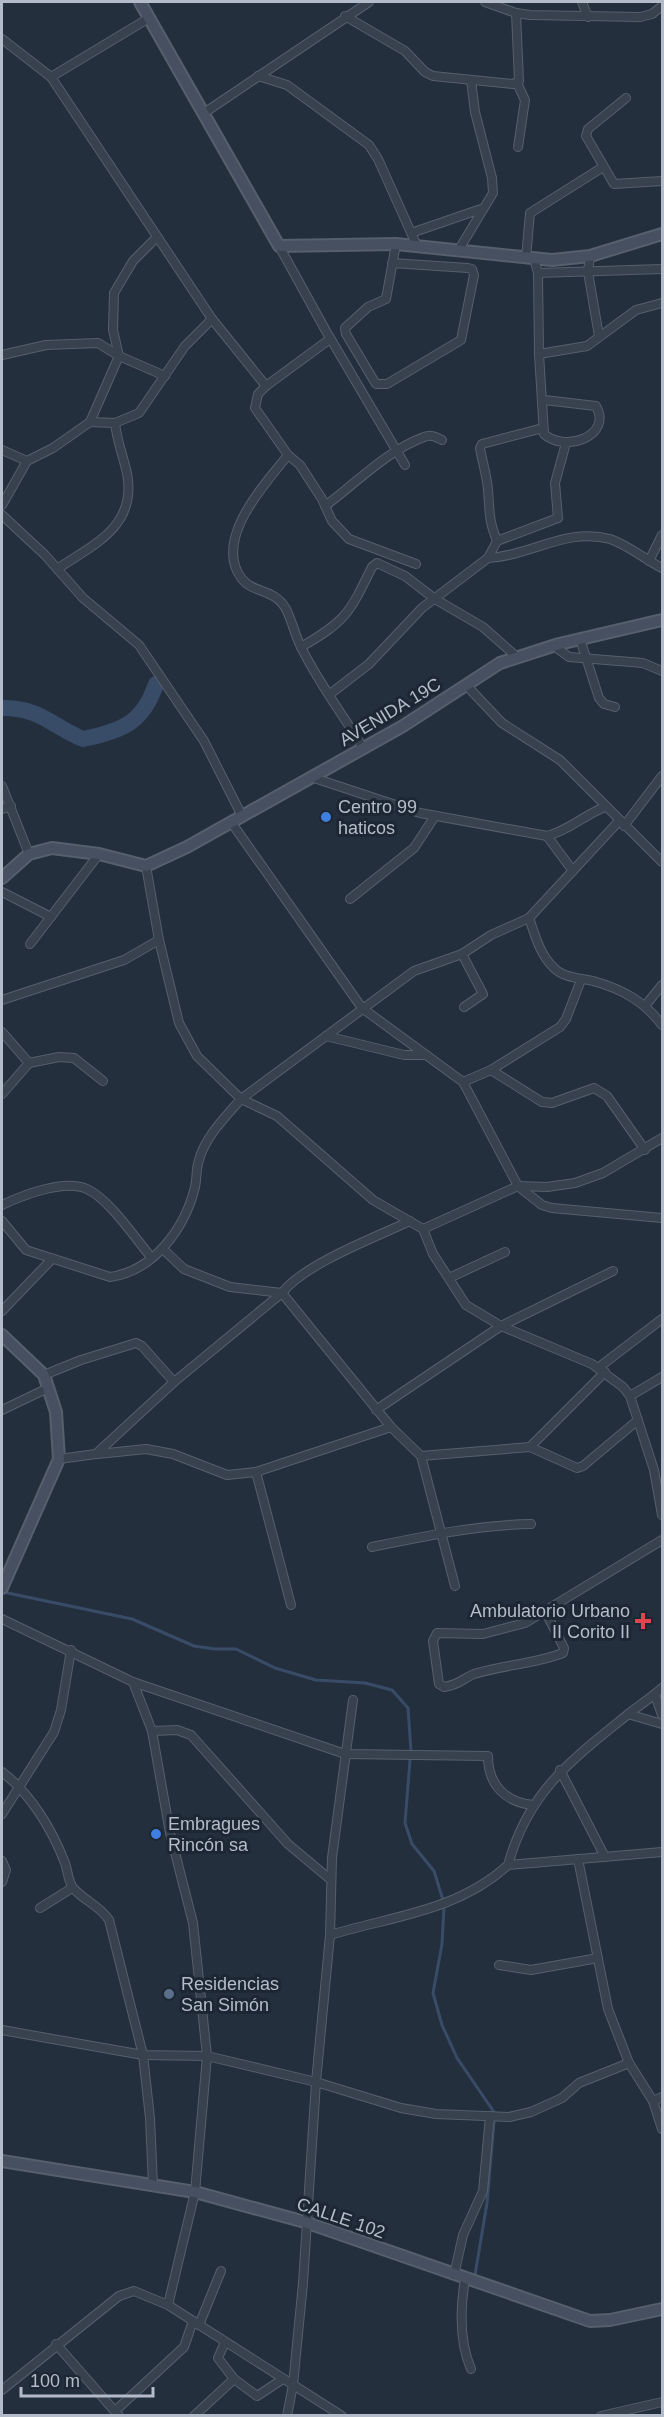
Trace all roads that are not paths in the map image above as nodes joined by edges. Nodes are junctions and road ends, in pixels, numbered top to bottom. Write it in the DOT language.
graph roads {
  1 [pos="140,2"];
  2 [pos="369,2"];
  3 [pos="485,2"];
  4 [pos="582,2"];
  5 [pos="663,6"];
  6 [pos="516,13"];
  7 [pos="345,16"];
  8 [pos="588,16"];
  9 [pos="149,18"];
  10 [pos="2,39"];
  11 [pos="258,76"];
  12 [pos="51,77"];
  13 [pos="471,80"];
  14 [pos="517,83"];
  15 [pos="626,98"];
  16 [pos="204,113"];
  17 [pos="518,147"];
  18 [pos="603,167"];
  19 [pos="663,181"];
  20 [pos="481,209"];
  21 [pos="411,233"];
  22 [pos="663,234"];
  23 [pos="158,237"];
  24 [pos="396,244"];
  25 [pos="279,246"];
  26 [pos="417,246"];
  27 [pos="458,251"];
  28 [pos="590,256"];
  29 [pos="530,258"];
  30 [pos="392,263"];
  31 [pos="663,269"];
  32 [pos="588,272"];
  33 [pos="538,273"];
  34 [pos="663,303"];
  35 [pos="212,320"];
  36 [pos="599,336"];
  37 [pos="330,339"];
  38 [pos="539,354"];
  39 [pos="2,355"];
  40 [pos="119,356"];
  41 [pos="165,376"];
  42 [pos="266,386"];
  43 [pos="544,400"];
  44 [pos="90,422"];
  45 [pos="115,423"];
  46 [pos="543,429"];
  47 [pos="442,440"];
  48 [pos="566,443"];
  49 [pos="2,450"];
  50 [pos="398,451"];
  51 [pos="288,455"];
  52 [pos="27,461"];
  53 [pos="405,465"];
  54 [pos="2,505"];
  55 [pos="325,506"];
  56 [pos="2,515"];
  57 [pos="663,535"];
  58 [pos="496,541"];
  59 [pos="488,558"];
  60 [pos="649,561"];
  61 [pos="416,564"];
  62 [pos="663,568"];
  63 [pos="57,569"];
  64 [pos="435,598"];
  65 [pos="663,620"];
  66 [pos="580,639"];
  67 [pos="554,646"];
  68 [pos="300,647"];
  69 [pos="518,658"];
  70 [pos="588,658"];
  71 [pos="663,671"];
  72 [pos="465,685"];
  73 [pos="330,694"];
  74 [pos="615,707"];
  75 [pos="363,748"];
  76 [pos="663,776"];
  77 [pos="311,777"];
  78 [pos="2,786"];
  79 [pos="11,806"];
  80 [pos="605,807"];
  81 [pos="2,809"];
  82 [pos="242,816"];
  83 [pos="435,816"];
  84 [pos="231,822"];
  85 [pos="621,824"];
  86 [pos="547,836"];
  87 [pos="29,854"];
  88 [pos="99,854"];
  89 [pos="663,862"];
  90 [pos="146,866"];
  91 [pos="573,871"];
  92 [pos="2,878"];
  93 [pos="2,892"];
  94 [pos="350,899"];
  95 [pos="51,917"];
  96 [pos="529,918"];
  97 [pos="159,940"];
  98 [pos="30,944"];
  99 [pos="462,954"];
  100 [pos="581,980"];
  101 [pos="663,985"];
  102 [pos="2,1000"];
  103 [pos="645,1006"];
  104 [pos="464,1007"];
  105 [pos="362,1008"];
  106 [pos="663,1025"];
  107 [pos="2,1032"];
  108 [pos="326,1036"];
  109 [pos="426,1055"];
  110 [pos="29,1063"];
  111 [pos="491,1070"];
  112 [pos="103,1081"];
  113 [pos="463,1083"];
  114 [pos="2,1094"];
  115 [pos="242,1099"];
  116 [pos="663,1138"];
  117 [pos="645,1150"];
  118 [pos="518,1186"];
  119 [pos="2,1205"];
  120 [pos="663,1218"];
  121 [pos="2,1221"];
  122 [pos="410,1221"];
  123 [pos="423,1229"];
  124 [pos="164,1250"];
  125 [pos="505,1252"];
  126 [pos="151,1257"];
  127 [pos="52,1259"];
  128 [pos="613,1271"];
  129 [pos="448,1278"];
  130 [pos="282,1293"];
  131 [pos="2,1311"];
  132 [pos="663,1319"];
  133 [pos="501,1326"];
  134 [pos="2,1335"];
  135 [pos="601,1370"];
  136 [pos="44,1376"];
  137 [pos="663,1377"];
  138 [pos="174,1382"];
  139 [pos="48,1388"];
  140 [pos="630,1396"];
  141 [pos="2,1410"];
  142 [pos="376,1410"];
  143 [pos="638,1420"];
  144 [pos="390,1427"];
  145 [pos="530,1447"];
  146 [pos="96,1454"];
  147 [pos="421,1456"];
  148 [pos="60,1459"];
  149 [pos="256,1472"];
  150 [pos="663,1515"];
  151 [pos="531,1524"];
  152 [pos="441,1532"];
  153 [pos="663,1540"];
  154 [pos="372,1547"];
  155 [pos="455,1586"];
  156 [pos="2,1587"];
  157 [pos="291,1605"];
  158 [pos="545,1611"];
  159 [pos="2,1619"];
  160 [pos="71,1650"];
  161 [pos="133,1682"];
  162 [pos="663,1688"];
  163 [pos="655,1695"];
  164 [pos="353,1700"];
  165 [pos="628,1714"];
  166 [pos="663,1715"];
  167 [pos="663,1724"];
  168 [pos="152,1731"];
  169 [pos="345,1754"];
  170 [pos="560,1770"];
  171 [pos="2,1772"];
  172 [pos="18,1784"];
  173 [pos="534,1804"];
  174 [pos="2,1814"];
  175 [pos="663,1852"];
  176 [pos="604,1857"];
  177 [pos="578,1859"];
  178 [pos="2,1862"];
  179 [pos="508,1865"];
  180 [pos="331,1880"];
  181 [pos="2,1882"];
  182 [pos="72,1888"];
  183 [pos="40,1908"];
  184 [pos="330,1935"];
  185 [pos="598,1958"];
  186 [pos="499,1965"];
  187 [pos="2,2030"];
  188 [pos="143,2055"];
  189 [pos="207,2056"];
  190 [pos="629,2063"];
  191 [pos="316,2082"];
  192 [pos="663,2097"];
  193 [pos="653,2101"];
  194 [pos="490,2115"];
  195 [pos="663,2129"];
  196 [pos="2,2161"];
  197 [pos="153,2185"];
  198 [pos="195,2192"];
  199 [pos="305,2222"];
  200 [pos="221,2271"];
  201 [pos="459,2277"];
  202 [pos="168,2305"];
  203 [pos="663,2309"];
  204 [pos="196,2323"];
  205 [pos="225,2342"];
  206 [pos="56,2344"];
  207 [pos="471,2369"];
  208 [pos="234,2379"];
  209 [pos="283,2379"];
  210 [pos="293,2385"];
  211 [pos="2,2390"];
  212 [pos="663,2402"];
  213 [pos="117,2413"];
  214 [pos="194,2415"];
  215 [pos="287,2415"];
  216 [pos="342,2415"];
  217 [pos="601,2415"];
  1 -- 9 [label="street"];
  2 -- 7 [label="street"];
  3 -- 6 [label="street"];
  4 -- 8 [label="street"];
  5 -- 8 [label="street"];
  6 -- 8 [label="street"];
  6 -- 14 [label="street"];
  7 -- 11 [label="street"];
  7 -- 13 [label="street"];
  9 -- 12 [label="street"];
  9 -- 16 [label="street"];
  10 -- 12 [label="street"];
  11 -- 16 [label="street"];
  11 -- 21 [label="street"];
  12 -- 23 [label="street"];
  13 -- 14 [label="street"];
  13 -- 20 [label="street"];
  14 -- 17 [label="street"];
  15 -- 18 [label="street"];
  16 -- 25 [label="street"];
  18 -- 19 [label="street"];
  18 -- 29 [label="street"];
  20 -- 21 [label="street"];
  20 -- 27 [label="street"];
  21 -- 26 [label="street"];
  22 -- 28 [label="street"];
  23 -- 35 [label="street"];
  23 -- 40 [label="street"];
  24 -- 25 [label="street"];
  24 -- 26 [label="street"];
  24 -- 30 [label="street"];
  25 -- 37 [label="street"];
  26 -- 27 [label="street"];
  27 -- 29 [label="street"];
  28 -- 29 [label="street"];
  28 -- 32 [label="street"];
  29 -- 33 [label="street"];
  30 -- 30 [label="street"];
  31 -- 32 [label="street"];
  32 -- 33 [label="street"];
  32 -- 36 [label="street"];
  33 -- 38 [label="street"];
  34 -- 36 [label="street"];
  35 -- 41 [label="street"];
  35 -- 42 [label="street"];
  36 -- 38 [label="street"];
  37 -- 42 [label="street"];
  37 -- 50 [label="street"];
  38 -- 43 [label="street"];
  39 -- 40 [label="street"];
  40 -- 41 [label="street"];
  40 -- 44 [label="street"];
  41 -- 45 [label="street"];
  42 -- 51 [label="street"];
  43 -- 46 [label="street"];
  43 -- 48 [label="street"];
  44 -- 45 [label="street"];
  44 -- 52 [label="street"];
  45 -- 63 [label="street"];
  46 -- 48 [label="street"];
  46 -- 58 [label="street"];
  47 -- 50 [label="street"];
  48 -- 58 [label="street"];
  49 -- 52 [label="street"];
  50 -- 53 [label="street"];
  50 -- 55 [label="street"];
  51 -- 55 [label="street"];
  51 -- 68 [label="street"];
  52 -- 54 [label="street"];
  55 -- 61 [label="street"];
  56 -- 63 [label="street"];
  57 -- 60 [label="street"];
  58 -- 59 [label="street"];
  59 -- 60 [label="street"];
  59 -- 64 [label="street"];
  60 -- 62 [label="street"];
  63 -- 82 [label="street"];
  64 -- 68 [label="street"];
  64 -- 69 [label="street"];
  64 -- 73 [label="street"];
  65 -- 66 [label="street, AVENIDA 19C"];
  66 -- 67 [label="street, AVENIDA 19C"];
  66 -- 70 [label="street"];
  67 -- 69 [label="street, AVENIDA 19C"];
  67 -- 70 [label="street"];
  68 -- 73 [label="street"];
  69 -- 72 [label="street, AVENIDA 19C"];
  70 -- 71 [label="street"];
  70 -- 74 [label="street"];
  72 -- 75 [label="street, AVENIDA 19C"];
  72 -- 80 [label="street"];
  73 -- 75 [label="street"];
  75 -- 77 [label="street, AVENIDA 19C"];
  76 -- 85 [label="street"];
  77 -- 82 [label="street, AVENIDA 19C"];
  77 -- 83 [label="street"];
  78 -- 79 [label="street"];
  79 -- 81 [label="street"];
  79 -- 87 [label="street"];
  80 -- 85 [label="street"];
  80 -- 86 [label="street"];
  82 -- 84 [label="street, AVENIDA 19C"];
  83 -- 86 [label="street"];
  83 -- 94 [label="street"];
  84 -- 90 [label="street, AVENIDA 19C"];
  84 -- 105 [label="street"];
  85 -- 89 [label="street"];
  85 -- 91 [label="street"];
  86 -- 91 [label="street"];
  87 -- 88 [label="street"];
  87 -- 92 [label="street"];
  88 -- 90 [label="street"];
  88 -- 95 [label="street"];
  90 -- 97 [label="street"];
  91 -- 96 [label="street"];
  93 -- 95 [label="street"];
  95 -- 98 [label="street"];
  96 -- 99 [label="street"];
  96 -- 100 [label="street"];
  97 -- 102 [label="street"];
  97 -- 115 [label="street"];
  99 -- 104 [label="street"];
  99 -- 105 [label="street"];
  100 -- 103 [label="street"];
  100 -- 111 [label="street"];
  101 -- 103 [label="street"];
  103 -- 106 [label="street"];
  105 -- 108 [label="street"];
  105 -- 109 [label="street"];
  107 -- 110 [label="street"];
  108 -- 109 [label="street"];
  108 -- 115 [label="street"];
  109 -- 113 [label="street"];
  110 -- 112 [label="street"];
  110 -- 114 [label="street"];
  111 -- 113 [label="street"];
  111 -- 117 [label="street"];
  113 -- 118 [label="street"];
  115 -- 122 [label="street"];
  115 -- 124 [label="street"];
  116 -- 117 [label="street"];
  117 -- 118 [label="street"];
  118 -- 120 [label="street"];
  118 -- 123 [label="street"];
  119 -- 126 [label="street"];
  121 -- 127 [label="street"];
  122 -- 123 [label="street"];
  122 -- 130 [label="street"];
  123 -- 129 [label="street"];
  124 -- 126 [label="street"];
  124 -- 130 [label="street"];
  125 -- 129 [label="street"];
  126 -- 127 [label="street"];
  127 -- 131 [label="street"];
  128 -- 133 [label="street"];
  129 -- 133 [label="street"];
  130 -- 138 [label="street"];
  130 -- 142 [label="street"];
  132 -- 135 [label="street"];
  133 -- 135 [label="street"];
  133 -- 142 [label="street"];
  134 -- 136 [label="street"];
  135 -- 140 [label="street"];
  135 -- 145 [label="street"];
  136 -- 138 [label="street"];
  136 -- 139 [label="street"];
  137 -- 140 [label="street"];
  138 -- 146 [label="street"];
  139 -- 141 [label="street"];
  139 -- 148 [label="street"];
  140 -- 143 [label="street"];
  142 -- 144 [label="street"];
  143 -- 145 [label="street"];
  143 -- 150 [label="street"];
  144 -- 147 [label="street"];
  144 -- 149 [label="street"];
  145 -- 147 [label="street"];
  146 -- 148 [label="street"];
  146 -- 149 [label="street"];
  147 -- 152 [label="street"];
  148 -- 156 [label="street"];
  149 -- 157 [label="street"];
  151 -- 152 [label="street"];
  152 -- 154 [label="street"];
  152 -- 155 [label="street"];
  153 -- 158 [label="street"];
  158 -- 158 [label="street"];
  159 -- 160 [label="street"];
  160 -- 161 [label="street"];
  160 -- 172 [label="street"];
  161 -- 168 [label="street"];
  161 -- 169 [label="street"];
  162 -- 163 [label="street"];
  163 -- 165 [label="street"];
  163 -- 166 [label="street"];
  164 -- 169 [label="street"];
  165 -- 167 [label="street"];
  165 -- 170 [label="street"];
  168 -- 180 [label="street"];
  168 -- 189 [label="street"];
  169 -- 173 [label="street"];
  169 -- 180 [label="street"];
  170 -- 173 [label="street"];
  170 -- 176 [label="street"];
  171 -- 172 [label="street"];
  172 -- 174 [label="street"];
  172 -- 182 [label="street"];
  173 -- 179 [label="street"];
  175 -- 176 [label="street"];
  176 -- 177 [label="street"];
  177 -- 179 [label="street"];
  177 -- 185 [label="street"];
  178 -- 181 [label="street"];
  179 -- 184 [label="street"];
  180 -- 184 [label="street"];
  182 -- 183 [label="street"];
  182 -- 188 [label="street"];
  184 -- 191 [label="street"];
  185 -- 186 [label="street"];
  185 -- 190 [label="street"];
  187 -- 188 [label="street"];
  188 -- 189 [label="street"];
  188 -- 197 [label="street"];
  189 -- 191 [label="street"];
  189 -- 198 [label="street"];
  190 -- 193 [label="street"];
  190 -- 194 [label="street"];
  191 -- 194 [label="street"];
  191 -- 199 [label="street"];
  192 -- 193 [label="street"];
  193 -- 195 [label="street"];
  194 -- 201 [label="street"];
  196 -- 197 [label="street, CALLE 102"];
  197 -- 198 [label="street, CALLE 102"];
  198 -- 199 [label="street, CALLE 102"];
  198 -- 202 [label="street"];
  199 -- 201 [label="street, CALLE 102"];
  199 -- 210 [label="street"];
  200 -- 204 [label="street"];
  201 -- 203 [label="street, CALLE 102"];
  201 -- 207 [label="street"];
  202 -- 204 [label="street"];
  202 -- 206 [label="street"];
  204 -- 205 [label="street"];
  204 -- 213 [label="street"];
  205 -- 208 [label="street"];
  205 -- 209 [label="street"];
  206 -- 211 [label="street"];
  206 -- 213 [label="street"];
  208 -- 209 [label="street"];
  208 -- 214 [label="street"];
  209 -- 210 [label="street"];
  210 -- 215 [label="street"];
  210 -- 216 [label="street"];
  212 -- 217 [label="street"];
}
